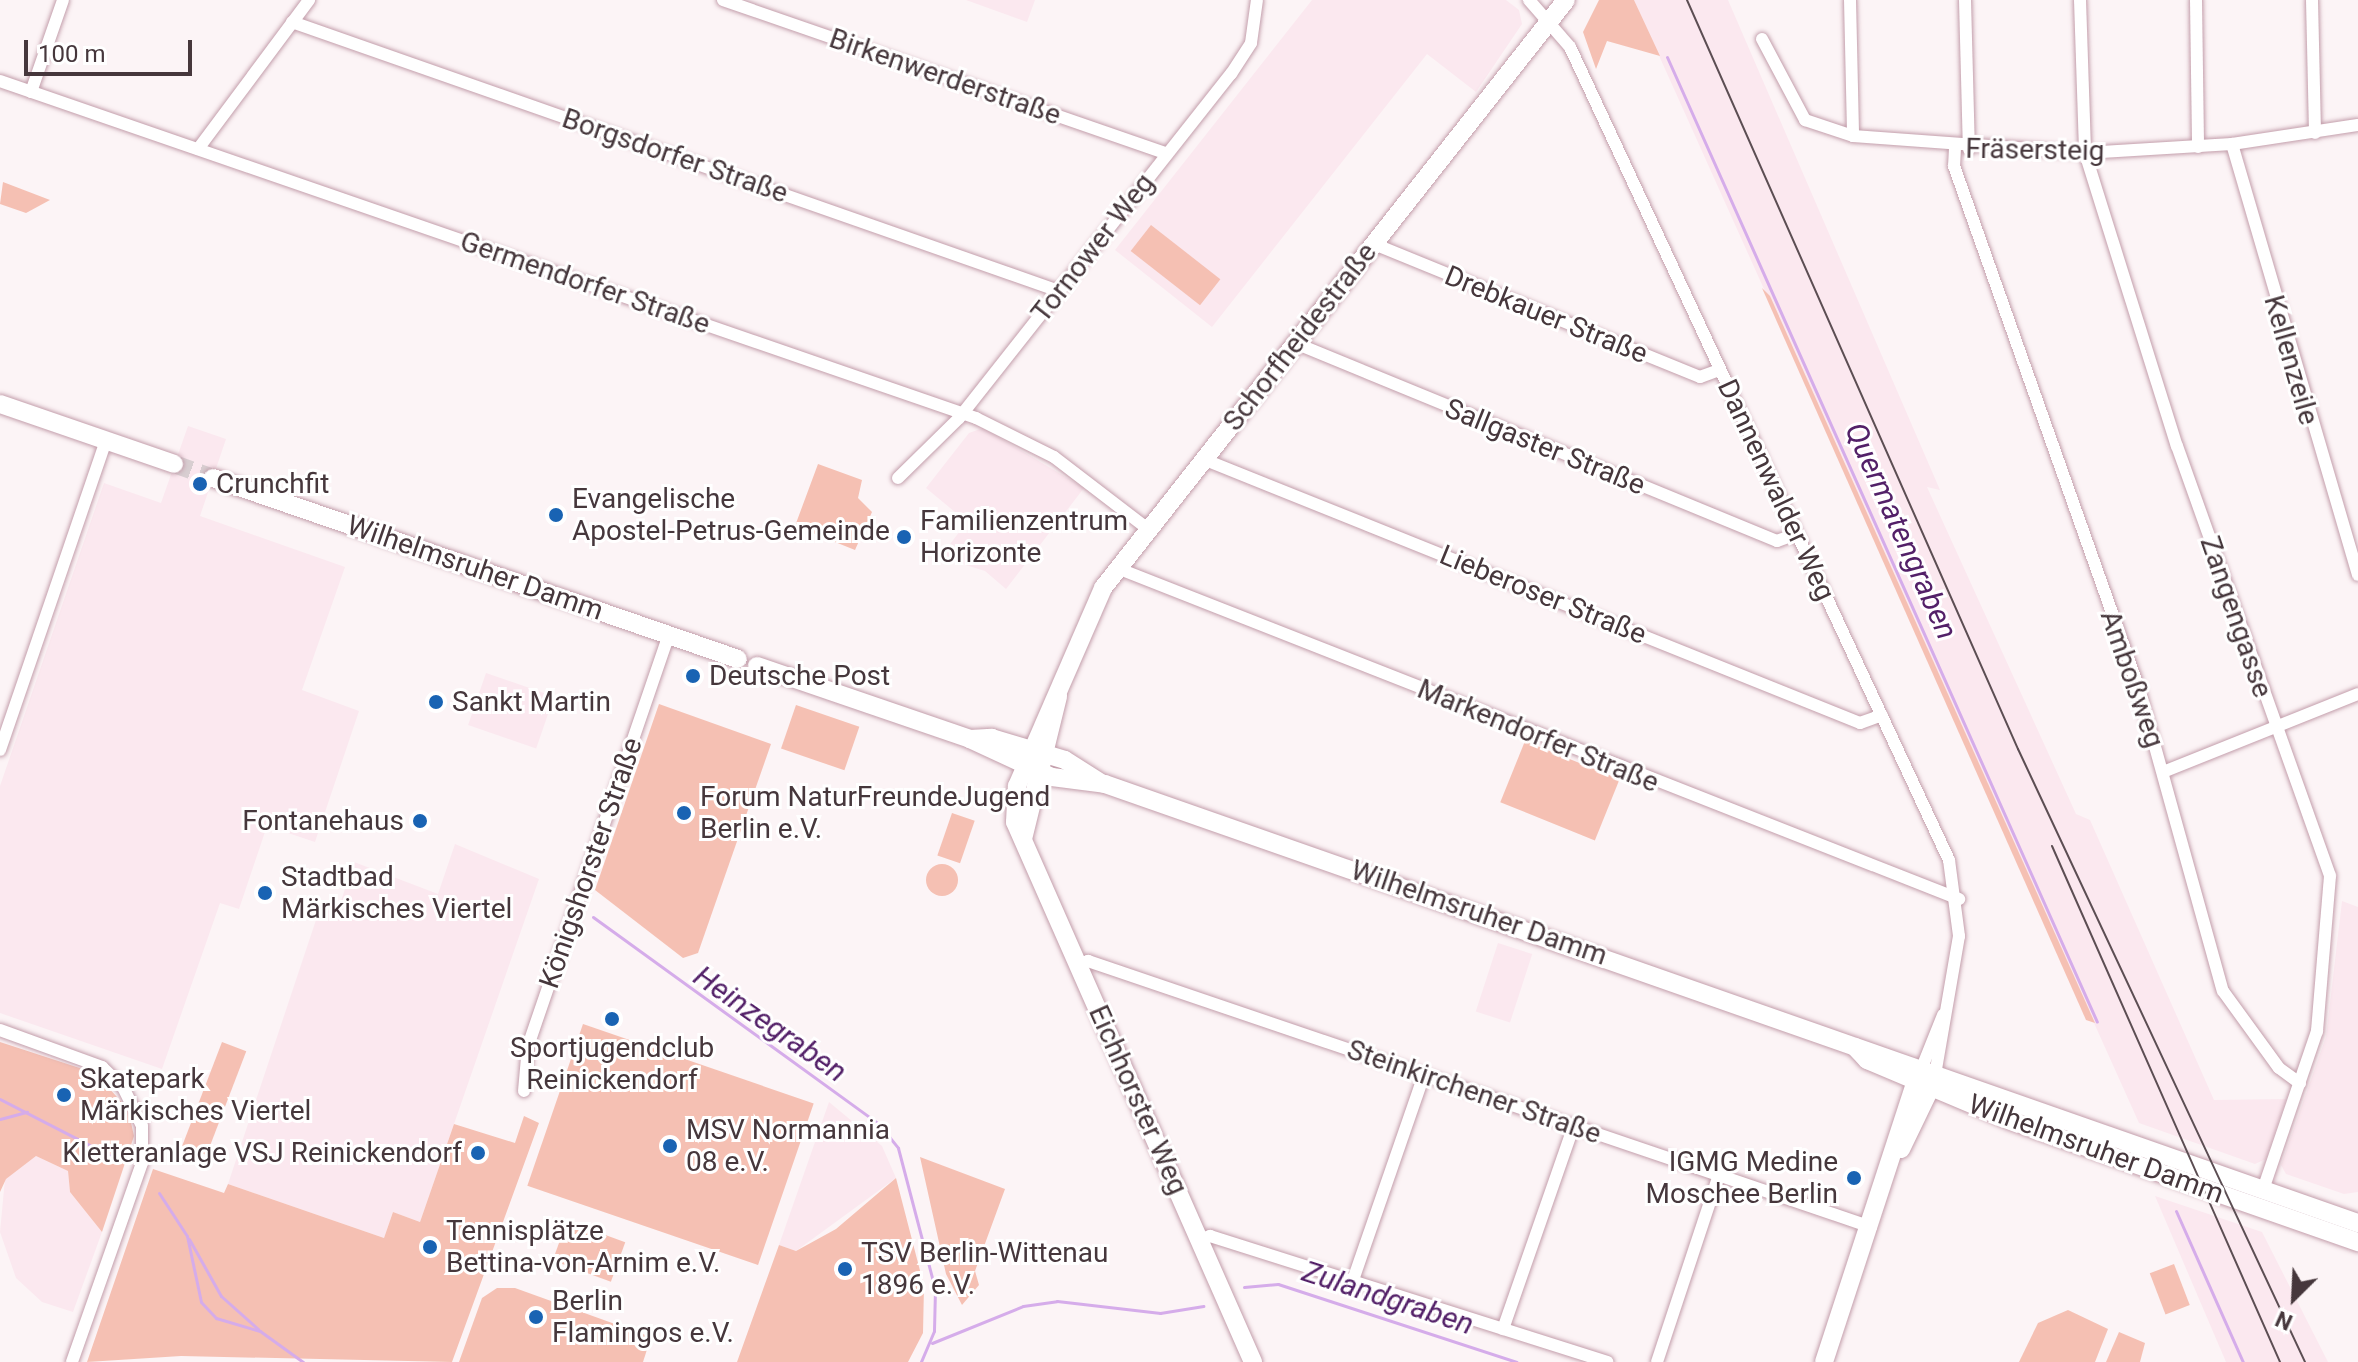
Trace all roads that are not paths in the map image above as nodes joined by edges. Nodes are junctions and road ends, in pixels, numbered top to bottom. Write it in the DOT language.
graph roads {
  1 [pos="63,0"];
  2 [pos="309,0"];
  3 [pos="723,0"];
  4 [pos="1257,0"];
  5 [pos="1529,0"];
  6 [pos="1566,0"];
  7 [pos="1850,0"];
  8 [pos="1965,0"];
  9 [pos="2080,0"];
  10 [pos="2196,0"];
  11 [pos="2312,0"];
  12 [pos="1550,20"];
  13 [pos="292,22"];
  14 [pos="1762,39"];
  15 [pos="0,81"];
  16 [pos="31,92"];
  17 [pos="2358,125"];
  18 [pos="2315,133"];
  19 [pos="1853,136"];
  20 [pos="2232,144"];
  21 [pos="2198,147"];
  22 [pos="198,149"];
  23 [pos="1962,149"];
  24 [pos="2085,153"];
  25 [pos="1167,154"];
  26 [pos="1374,244"];
  27 [pos="1059,291"];
  28 [pos="1295,343"];
  29 [pos="1719,370"];
  30 [pos="0,404"];
  31 [pos="962,413"];
  32 [pos="106,441"];
  33 [pos="1203,459"];
  34 [pos="174,464"];
  35 [pos="213,478"];
  36 [pos="898,478"];
  37 [pos="1148,529"];
  38 [pos="1796,534"];
  39 [pos="1117,568"];
  40 [pos="2358,575"];
  41 [pos="669,635"];
  42 [pos="738,659"];
  43 [pos="757,666"];
  44 [pos="2358,694"];
  45 [pos="1882,715"];
  46 [pos="2275,728"];
  47 [pos="0,750"];
  48 [pos="1035,761"];
  49 [pos="2163,772"];
  50 [pos="1959,899"];
  51 [pos="1078,965"];
  52 [pos="0,1030"];
  53 [pos="1424,1075"];
  54 [pos="1927,1077"];
  55 [pos="2300,1083"];
  56 [pos="524,1091"];
  57 [pos="1574,1125"];
  58 [pos="1719,1174"];
  59 [pos="2263,1190"];
  60 [pos="1871,1227"];
  61 [pos="2352,1230"];
  62 [pos="1200,1240"];
  63 [pos="1353,1280"];
  64 [pos="1503,1329"];
  65 [pos="72,1362"];
  66 [pos="1253,1362"];
  67 [pos="1608,1362"];
  68 [pos="1657,1362"];
  69 [pos="1824,1362"];
  1 -- 16 [label="street"];
  2 -- 13 [label="street"];
  3 -- 25 [label="street, Birkenwerderstraße"];
  4 -- 25 [label="street, Tornower Weg"];
  5 -- 12 [label="street, Dannenwalder Weg"];
  6 -- 12 [label="main road, Schorfheidestraße"];
  7 -- 19 [label="street"];
  8 -- 23 [label="street, Amboßweg"];
  9 -- 24 [label="street, Zangengasse"];
  10 -- 21 [label="street"];
  11 -- 18 [label="street"];
  12 -- 26 [label="main road, Schorfheidestraße"];
  12 -- 29 [label="street, Dannenwalder Weg"];
  13 -- 22 [label="street"];
  13 -- 27 [label="street, Borgsdorfer Straße"];
  14 -- 19 [label="street, Fräsersteig"];
  15 -- 16 [label="street, Germendorfer Straße"];
  16 -- 22 [label="street, Germendorfer Straße"];
  17 -- 18 [label="street, Fräsersteig"];
  18 -- 20 [label="street, Fräsersteig"];
  19 -- 23 [label="street, Fräsersteig"];
  20 -- 21 [label="street, Fräsersteig"];
  20 -- 40 [label="street, Kellenzeile"];
  21 -- 24 [label="street, Fräsersteig"];
  22 -- 31 [label="street, Germendorfer Straße"];
  23 -- 24 [label="street, Fräsersteig"];
  23 -- 49 [label="street, Amboßweg"];
  24 -- 46 [label="street, Zangengasse"];
  25 -- 27 [label="street, Tornower Weg"];
  26 -- 28 [label="main road, Schorfheidestraße"];
  26 -- 29 [label="street, Drebkauer Straße"];
  27 -- 31 [label="street, Tornower Weg"];
  28 -- 33 [label="main road, Schorfheidestraße"];
  28 -- 38 [label="street, Sallgaster Straße"];
  29 -- 38 [label="street, Dannenwalder Weg"];
  30 -- 32 [label="main road"];
  31 -- 36 [label="street, Tornower Weg"];
  31 -- 37 [label="street, Germendorfer Straße"];
  32 -- 34 [label="main road"];
  32 -- 47 [label="street"];
  33 -- 37 [label="main road, Schorfheidestraße"];
  33 -- 45 [label="street, Lieberoser Straße"];
  35 -- 41 [label="main road, Wilhelmsruher Damm"];
  37 -- 39 [label="main road, Schorfheidestraße"];
  38 -- 45 [label="street, Dannenwalder Weg"];
  39 -- 48 [label="main road, Schorfheidestraße"];
  39 -- 50 [label="street, Markendorfer Straße"];
  41 -- 42 [label="main road, Wilhelmsruher Damm"];
  41 -- 56 [label="street, Königshorster Straße"];
  43 -- 48 [label="main road, Wilhelmsruher Damm"];
  44 -- 46 [label="street"];
  45 -- 50 [label="street, Dannenwalder Weg"];
  46 -- 49 [label="street"];
  46 -- 55 [label="street, Zangengasse"];
  48 -- 51 [label="main road, Eichhorster Weg"];
  48 -- 54 [label="main road, Wilhelmsruher Damm"];
  49 -- 55 [label="street, Amboßweg"];
  50 -- 54 [label="street, Dannenwalder Weg"];
  51 -- 53 [label="street, Steinkirchener Straße"];
  51 -- 62 [label="main road, Eichhorster Weg"];
  52 -- 65 [label="street"];
  53 -- 57 [label="street, Steinkirchener Straße"];
  53 -- 63 [label="street"];
  54 -- 59 [label="main road, Wilhelmsruher Damm"];
  54 -- 60 [label="main road"];
  54 -- 61 [label="main road, Wilhelmsruher Damm"];
  55 -- 59 [label="street"];
  57 -- 58 [label="street, Steinkirchener Straße"];
  57 -- 64 [label="street"];
  58 -- 60 [label="street, Steinkirchener Straße"];
  58 -- 68 [label="street"];
  59 -- 61 [label="main road, Wilhelmsruher Damm"];
  60 -- 69 [label="main road"];
  62 -- 63 [label="street"];
  62 -- 66 [label="main road, Eichhorster Weg"];
  63 -- 64 [label="street"];
  64 -- 67 [label="street"];
}
